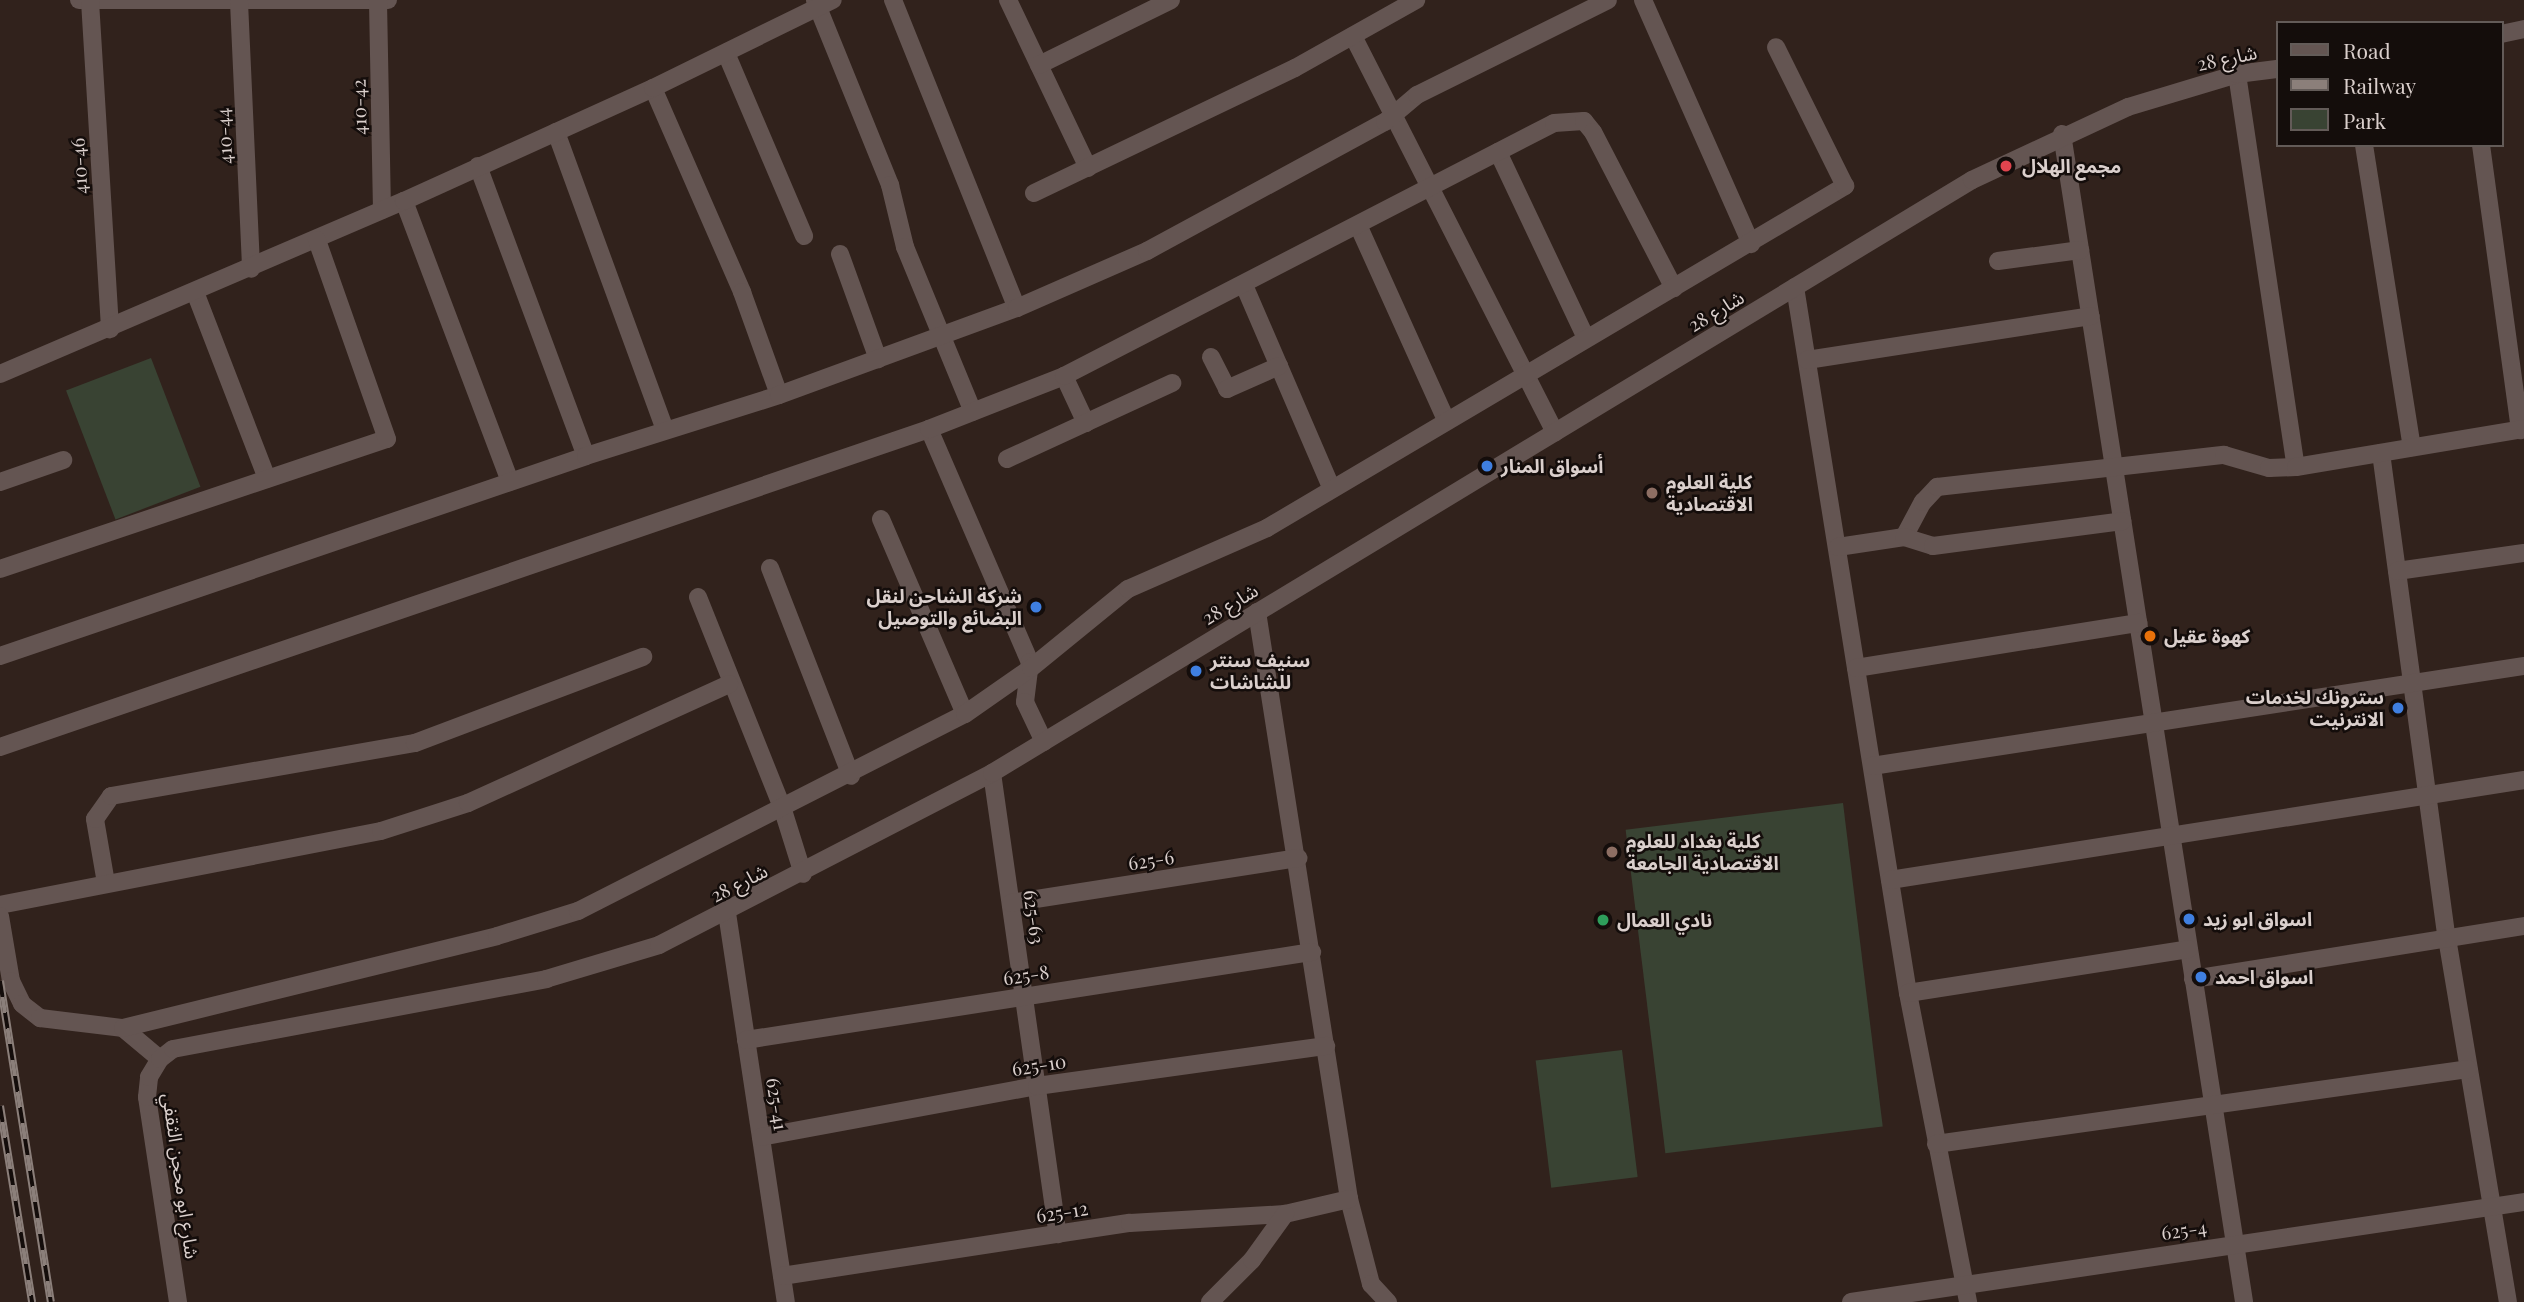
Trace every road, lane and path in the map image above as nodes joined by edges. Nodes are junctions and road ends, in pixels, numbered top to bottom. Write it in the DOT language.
graph roads {
  1 [pos="79,0"];
  2 [pos="124,0"];
  3 [pos="893,0"];
  4 [pos="1008,0"];
  5 [pos="1171,0"];
  6 [pos="1416,0"];
  7 [pos="1608,0"];
  8 [pos="1643,0"];
  9 [pos="90,1"];
  10 [pos="284,1"];
  11 [pos="383,1"];
  12 [pos="239,2"];
  13 [pos="823,3"];
  14 [pos="2524,29"];
  15 [pos="2503,34"];
  16 [pos="1353,36"];
  17 [pos="1776,47"];
  18 [pos="726,53"];
  19 [pos="1039,65"];
  20 [pos="2276,69"];
  21 [pos="2237,74"];
  22 [pos="653,88"];
  23 [pos="1393,115"];
  24 [pos="555,132"];
  25 [pos="2062,134"];
  26 [pos="2364,147"];
  27 [pos="2481,147"];
  28 [pos="1498,152"];
  29 [pos="478,166"];
  30 [pos="1088,168"];
  31 [pos="1430,188"];
  32 [pos="1034,193"];
  33 [pos="404,201"];
  34 [pos="382,210"];
  35 [pos="1359,225"];
  36 [pos="804,236"];
  37 [pos="317,240"];
  38 [pos="1751,244"];
  39 [pos="2080,250"];
  40 [pos="840,254"];
  41 [pos="1998,261"];
  42 [pos="251,269"];
  43 [pos="1244,285"];
  44 [pos="1795,287"];
  45 [pos="1674,288"];
  46 [pos="195,292"];
  47 [pos="1017,308"];
  48 [pos="2091,316"];
  49 [pos="110,329"];
  50 [pos="941,336"];
  51 [pos="1586,338"];
  52 [pos="1211,357"];
  53 [pos="878,359"];
  54 [pos="1807,360"];
  55 [pos="1279,366"];
  56 [pos="0,374"];
  57 [pos="1525,374"];
  58 [pos="1064,376"];
  59 [pos="1172,383"];
  60 [pos="779,396"];
  61 [pos="972,412"];
  62 [pos="1446,420"];
  63 [pos="1086,423"];
  64 [pos="929,429"];
  65 [pos="2522,429"];
  66 [pos="665,430"];
  67 [pos="1555,432"];
  68 [pos="2412,447"];
  69 [pos="2381,453"];
  70 [pos="586,456"];
  71 [pos="1007,459"];
  72 [pos="63,460"];
  73 [pos="2296,467"];
  74 [pos="2114,468"];
  75 [pos="267,479"];
  76 [pos="0,482"];
  77 [pos="510,482"];
  78 [pos="1332,489"];
  79 [pos="881,519"];
  80 [pos="2122,521"];
  81 [pos="1904,537"];
  82 [pos="1838,547"];
  83 [pos="2524,552"];
  84 [pos="770,568"];
  85 [pos="0,569"];
  86 [pos="2397,571"];
  87 [pos="698,597"];
  88 [pos="1257,612"];
  89 [pos="2138,623"];
  90 [pos="0,656"];
  91 [pos="643,657"];
  92 [pos="2524,666"];
  93 [pos="1031,668"];
  94 [pos="1856,668"];
  95 [pos="2412,683"];
  96 [pos="729,684"];
  97 [pos="965,714"];
  98 [pos="2154,723"];
  99 [pos="1044,742"];
  100 [pos="0,747"];
  101 [pos="1872,766"];
  102 [pos="992,773"];
  103 [pos="851,776"];
  104 [pos="2524,780"];
  105 [pos="2428,796"];
  106 [pos="782,807"];
  107 [pos="2171,836"];
  108 [pos="1298,859"];
  109 [pos="803,874"];
  110 [pos="1890,880"];
  111 [pos="106,883"];
  112 [pos="1011,903"];
  113 [pos="0,905"];
  114 [pos="727,913"];
  115 [pos="0,916"];
  116 [pos="2524,926"];
  117 [pos="2447,938"];
  118 [pos="2189,949"];
  119 [pos="1312,953"];
  120 [pos="2193,979"];
  121 [pos="1908,993"];
  122 [pos="1024,997"];
  123 [pos="123,1028"];
  124 [pos="746,1040"];
  125 [pos="1326,1046"];
  126 [pos="160,1059"];
  127 [pos="2468,1069"];
  128 [pos="1037,1086"];
  129 [pos="2213,1105"];
  130 [pos="761,1137"];
  131 [pos="1936,1144"];
  132 [pos="1349,1199"];
  133 [pos="2524,1202"];
  134 [pos="2490,1207"];
  135 [pos="1285,1214"];
  136 [pos="1058,1234"];
  137 [pos="2235,1244"];
  138 [pos="782,1276"];
  139 [pos="1965,1284"];
  140 [pos="178,1302"];
  141 [pos="786,1302"];
  142 [pos="1210,1302"];
  143 [pos="1388,1302"];
  144 [pos="1851,1302"];
  145 [pos="1968,1302"];
  146 [pos="2244,1302"];
  147 [pos="2508,1302"];
  1 -- 9 [label="street"];
  2 -- 9 [label="street"];
  2 -- 12 [label="street"];
  3 -- 47 [label="street"];
  4 -- 19 [label="street"];
  5 -- 19 [label="street"];
  6 -- 16 [label="street"];
  7 -- 23 [label="street"];
  8 -- 38 [label="street"];
  9 -- 49 [label="street, 410-46"];
  10 -- 11 [label="street"];
  10 -- 12 [label="street"];
  11 -- 34 [label="street, 410-42"];
  12 -- 42 [label="street, 410-44"];
  13 -- 18 [label="street"];
  13 -- 50 [label="street"];
  14 -- 15 [label="street"];
  16 -- 23 [label="street"];
  16 -- 30 [label="street"];
  17 -- 38 [label="street"];
  18 -- 22 [label="street"];
  18 -- 36 [label="street"];
  19 -- 30 [label="street"];
  20 -- 21 [label="street, شارع 28"];
  21 -- 25 [label="street, شارع 28"];
  21 -- 73 [label="street"];
  22 -- 24 [label="street"];
  22 -- 60 [label="street"];
  23 -- 31 [label="street"];
  23 -- 47 [label="street"];
  24 -- 29 [label="street"];
  24 -- 66 [label="street"];
  25 -- 39 [label="street"];
  25 -- 44 [label="street, شارع 28"];
  26 -- 68 [label="street"];
  27 -- 65 [label="street"];
  28 -- 31 [label="street"];
  28 -- 45 [label="street"];
  28 -- 51 [label="street"];
  29 -- 33 [label="street"];
  29 -- 70 [label="street"];
  30 -- 32 [label="street"];
  31 -- 35 [label="street"];
  31 -- 57 [label="street"];
  33 -- 34 [label="street"];
  33 -- 77 [label="street"];
  34 -- 37 [label="street"];
  35 -- 43 [label="street"];
  35 -- 62 [label="street"];
  37 -- 42 [label="street"];
  37 -- 75 [label="street"];
  38 -- 45 [label="street"];
  39 -- 41 [label="street"];
  39 -- 48 [label="street"];
  40 -- 53 [label="street"];
  42 -- 46 [label="street"];
  43 -- 55 [label="street"];
  43 -- 58 [label="street"];
  44 -- 54 [label="street"];
  44 -- 67 [label="street, شارع 28"];
  45 -- 51 [label="street"];
  46 -- 49 [label="street"];
  46 -- 75 [label="street"];
  47 -- 50 [label="street"];
  48 -- 54 [label="street"];
  48 -- 74 [label="street"];
  49 -- 56 [label="street"];
  50 -- 53 [label="street"];
  50 -- 61 [label="street"];
  51 -- 57 [label="street"];
  52 -- 55 [label="street"];
  53 -- 60 [label="street"];
  54 -- 82 [label="street"];
  55 -- 78 [label="street"];
  57 -- 62 [label="street"];
  57 -- 67 [label="street"];
  58 -- 61 [label="street"];
  58 -- 63 [label="street"];
  59 -- 63 [label="street"];
  60 -- 66 [label="street"];
  61 -- 64 [label="street"];
  62 -- 78 [label="street"];
  63 -- 71 [label="street"];
  64 -- 93 [label="street"];
  64 -- 100 [label="street"];
  65 -- 68 [label="street"];
  66 -- 70 [label="street"];
  67 -- 88 [label="street, شارع 28"];
  68 -- 69 [label="street"];
  69 -- 73 [label="street"];
  69 -- 86 [label="street"];
  70 -- 77 [label="street"];
  72 -- 76 [label="street"];
  73 -- 74 [label="street"];
  74 -- 80 [label="street"];
  74 -- 81 [label="street"];
  75 -- 85 [label="street"];
  77 -- 90 [label="street"];
  78 -- 93 [label="street"];
  79 -- 97 [label="street"];
  80 -- 81 [label="street"];
  80 -- 89 [label="street"];
  81 -- 82 [label="street"];
  82 -- 94 [label="street"];
  83 -- 86 [label="street"];
  84 -- 103 [label="street"];
  86 -- 95 [label="street"];
  87 -- 96 [label="street"];
  88 -- 99 [label="street, شارع 28"];
  88 -- 108 [label="street"];
  89 -- 94 [label="street"];
  89 -- 98 [label="street"];
  91 -- 111 [label="street"];
  92 -- 95 [label="street"];
  93 -- 97 [label="street"];
  93 -- 99 [label="street"];
  94 -- 101 [label="street"];
  95 -- 98 [label="street"];
  95 -- 105 [label="street"];
  96 -- 106 [label="street"];
  96 -- 111 [label="street"];
  97 -- 103 [label="street"];
  98 -- 101 [label="street"];
  98 -- 107 [label="street"];
  99 -- 102 [label="street, شارع 28"];
  101 -- 110 [label="street"];
  102 -- 109 [label="street, شارع 28"];
  102 -- 112 [label="street, 625-63"];
  103 -- 106 [label="street"];
  104 -- 105 [label="street"];
  105 -- 107 [label="street"];
  105 -- 117 [label="street"];
  106 -- 109 [label="street"];
  106 -- 123 [label="street"];
  107 -- 110 [label="street"];
  107 -- 118 [label="street"];
  108 -- 112 [label="street, 625-6"];
  108 -- 119 [label="street"];
  109 -- 114 [label="street, شارع 28"];
  110 -- 121 [label="street"];
  111 -- 113 [label="street"];
  112 -- 122 [label="street, 625-63"];
  114 -- 124 [label="street, 625-41"];
  114 -- 126 [label="street, شارع 28"];
  115 -- 123 [label="street"];
  116 -- 117 [label="street"];
  117 -- 120 [label="street"];
  117 -- 127 [label="street"];
  118 -- 120 [label="street"];
  118 -- 121 [label="street"];
  119 -- 122 [label="street, 625-8"];
  119 -- 125 [label="street"];
  120 -- 129 [label="street"];
  121 -- 131 [label="street"];
  122 -- 124 [label="street, 625-8"];
  122 -- 128 [label="street, 625-63"];
  123 -- 126 [label="street"];
  124 -- 130 [label="street, 625-41"];
  125 -- 128 [label="street, 625-10"];
  125 -- 132 [label="street"];
  126 -- 140 [label="street, شارع ابو محجن الثقفي"];
  127 -- 129 [label="street"];
  127 -- 134 [label="street"];
  128 -- 130 [label="street, 625-10"];
  128 -- 136 [label="street, 625-63"];
  129 -- 131 [label="street"];
  129 -- 137 [label="street"];
  130 -- 138 [label="street, 625-41"];
  131 -- 139 [label="street"];
  132 -- 135 [label="street, 625-12"];
  132 -- 143 [label="street"];
  133 -- 134 [label="street, 625-4"];
  134 -- 137 [label="street, 625-4"];
  134 -- 147 [label="street"];
  135 -- 136 [label="street, 625-12"];
  135 -- 142 [label="street"];
  136 -- 138 [label="street, 625-12"];
  137 -- 139 [label="street, 625-4"];
  137 -- 146 [label="street"];
  138 -- 141 [label="street, 625-41"];
  139 -- 144 [label="street, 625-4"];
  139 -- 145 [label="street"];
}
